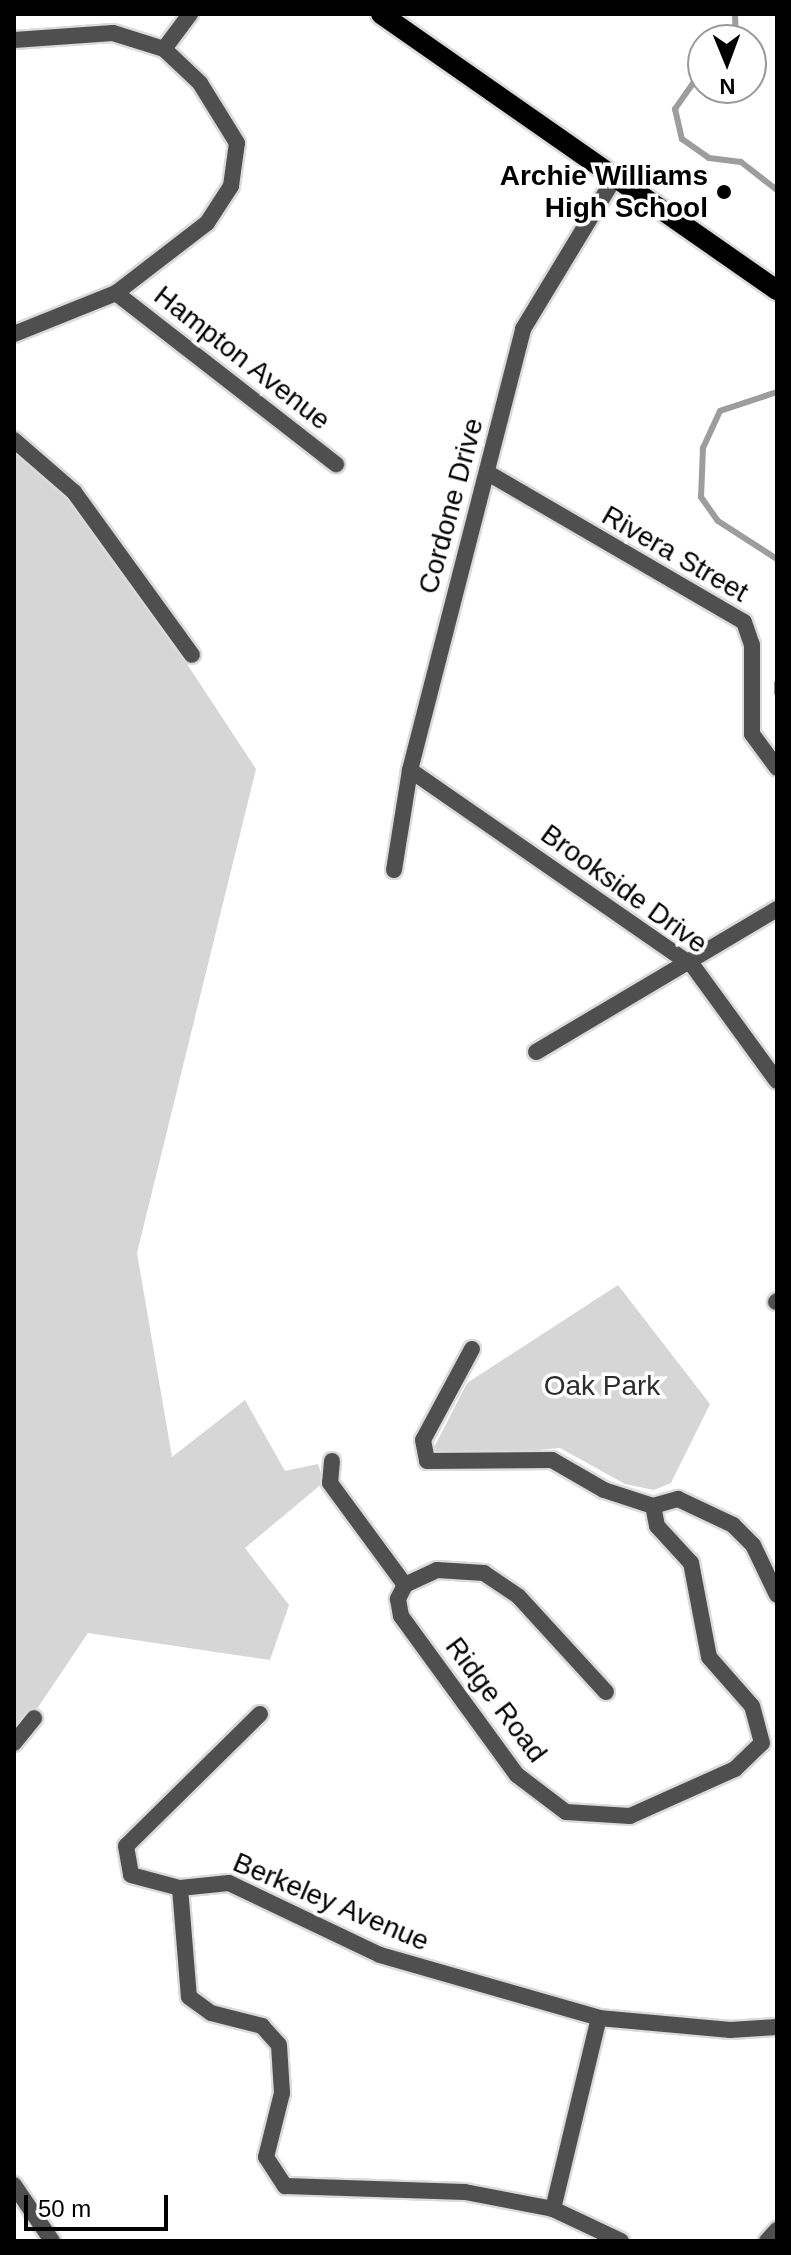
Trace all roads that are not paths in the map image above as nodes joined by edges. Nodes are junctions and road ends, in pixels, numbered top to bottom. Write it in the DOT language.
graph roads {
  1 [pos="190,14"];
  2 [pos="381,14"];
  3 [pos="14,40"];
  4 [pos="164,49"];
  5 [pos="615,177"];
  6 [pos="777,290"];
  7 [pos="116,293"];
  8 [pos="14,334"];
  9 [pos="14,440"];
  10 [pos="336,464"];
  11 [pos="488,473"];
  12 [pos="192,655"];
  13 [pos="777,768"];
  14 [pos="410,770"];
  15 [pos="394,870"];
  16 [pos="777,909"];
  17 [pos="693,966"];
  18 [pos="536,1052"];
  19 [pos="777,1081"];
  20 [pos="472,1349"];
  21 [pos="332,1461"];
  22 [pos="653,1506"];
  23 [pos="405,1585"];
  24 [pos="777,1595"];
  25 [pos="606,1692"];
  26 [pos="260,1714"];
  27 [pos="34,1718"];
  28 [pos="14,1743"];
  29 [pos="180,1888"];
  30 [pos="599,2018"];
  31 [pos="777,2027"];
  32 [pos="14,2185"];
  33 [pos="553,2209"];
  34 [pos="777,2230"];
  35 [pos="52,2241"];
  36 [pos="621,2241"];
  37 [pos="767,2241"];
  1 -- 4 [label="street"];
  2 -- 5 [label="main road"];
  3 -- 4 [label="street"];
  4 -- 7 [label="street"];
  5 -- 6 [label="main road"];
  5 -- 11 [label="street, Cordone Drive"];
  7 -- 8 [label="street"];
  7 -- 10 [label="street, Hampton Avenue"];
  9 -- 12 [label="street"];
  11 -- 13 [label="street, Rivera Street"];
  11 -- 14 [label="street, Cordone Drive"];
  14 -- 15 [label="street, Cordone Drive"];
  14 -- 17 [label="street, Brookside Drive"];
  16 -- 17 [label="street"];
  17 -- 18 [label="street"];
  17 -- 19 [label="street, Brookside Drive"];
  20 -- 22 [label="street"];
  21 -- 23 [label="street"];
  22 -- 23 [label="street, Ridge Road"];
  22 -- 24 [label="street"];
  23 -- 25 [label="street"];
  26 -- 29 [label="street, Berkeley Avenue"];
  27 -- 28 [label="street"];
  29 -- 30 [label="street, Berkeley Avenue"];
  29 -- 33 [label="street"];
  30 -- 31 [label="street, Berkeley Avenue"];
  30 -- 33 [label="street"];
  32 -- 35 [label="street"];
  33 -- 36 [label="street"];
  34 -- 37 [label="street"];
}
